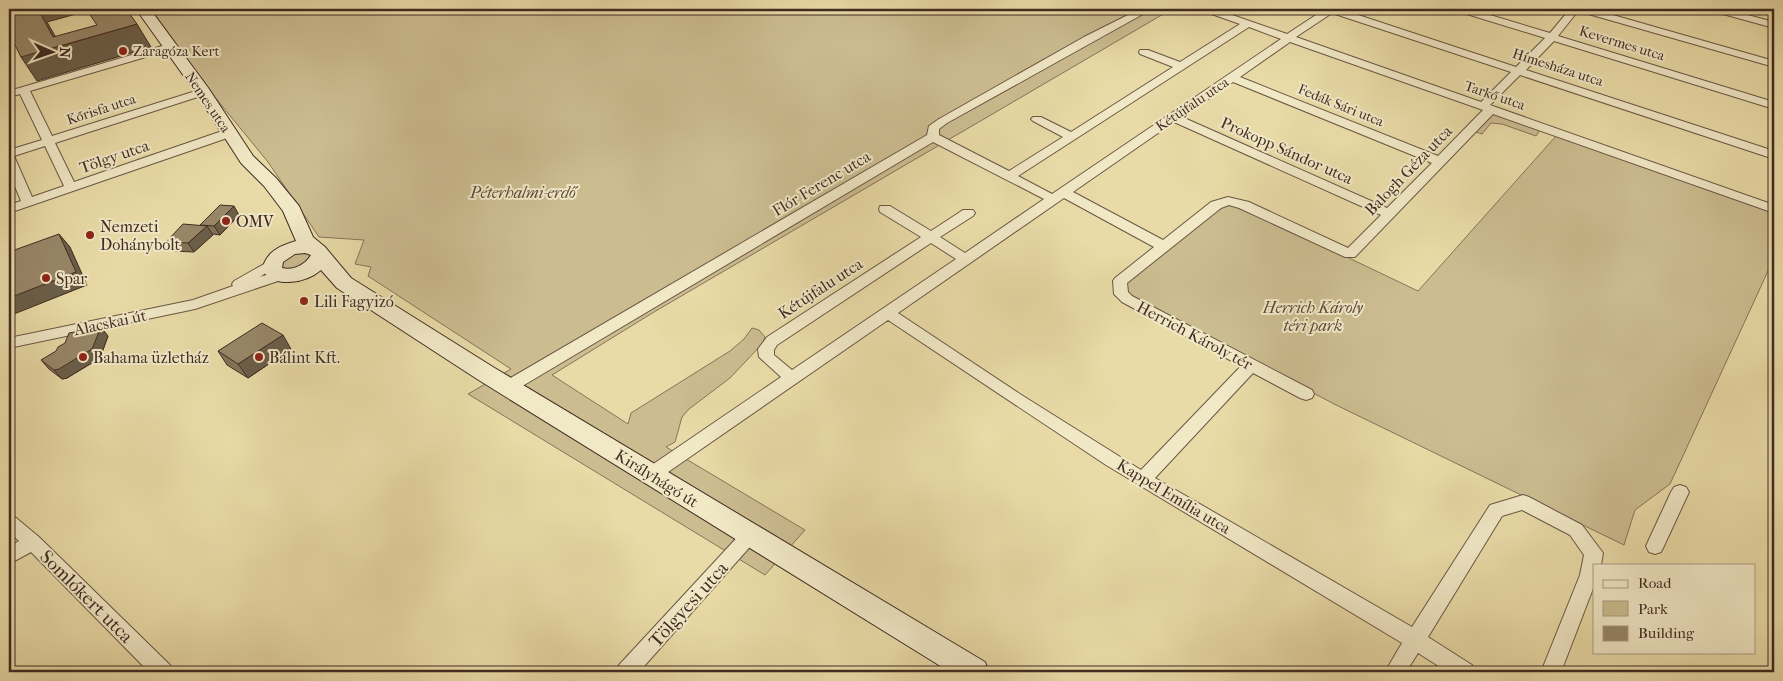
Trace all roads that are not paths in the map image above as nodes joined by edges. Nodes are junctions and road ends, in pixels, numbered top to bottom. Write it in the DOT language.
graph roads {
  1 [pos="143,9"];
  2 [pos="1147,9"];
  3 [pos="1206,9"];
  4 [pos="1331,9"];
  5 [pos="1460,9"];
  6 [pos="1574,9"];
  7 [pos="1582,9"];
  8 [pos="1715,9"];
  9 [pos="1247,24"];
  10 [pos="1774,25"];
  11 [pos="1552,36"];
  12 [pos="1287,38"];
  13 [pos="169,47"];
  14 [pos="1144,52"];
  15 [pos="1774,64"];
  16 [pos="1181,66"];
  17 [pos="1519,69"];
  18 [pos="1231,77"];
  19 [pos="24,90"];
  20 [pos="203,92"];
  21 [pos="9,94"];
  22 [pos="1774,106"];
  23 [pos="1487,108"];
  24 [pos="1173,117"];
  25 [pos="1037,119"];
  26 [pos="229,133"];
  27 [pos="1071,136"];
  28 [pos="933,137"];
  29 [pos="49,141"];
  30 [pos="9,154"];
  31 [pos="1774,155"];
  32 [pos="9,158"];
  33 [pos="1439,161"];
  34 [pos="258,170"];
  35 [pos="1010,176"];
  36 [pos="71,188"];
  37 [pos="1058,196"];
  38 [pos="28,203"];
  39 [pos="885,209"];
  40 [pos="1774,209"];
  41 [pos="9,210"];
  42 [pos="968,212"];
  43 [pos="1388,213"];
  44 [pos="930,237"];
  45 [pos="1164,246"];
  46 [pos="318,252"];
  47 [pos="1350,254"];
  48 [pos="966,259"];
  49 [pos="283,267"];
  50 [pos="342,281"];
  51 [pos="888,312"];
  52 [pos="9,343"];
  53 [pos="1251,365"];
  54 [pos="792,378"];
  55 [pos="508,387"];
  56 [pos="1306,394"];
  57 [pos="652,474"];
  58 [pos="1143,479"];
  59 [pos="1680,492"];
  60 [pos="9,522"];
  61 [pos="750,535"];
  62 [pos="33,542"];
  63 [pos="1655,546"];
  64 [pos="9,556"];
  65 [pos="1414,639"];
  66 [pos="163,672"];
  67 [pos="626,672"];
  68 [pos="974,672"];
  69 [pos="1395,672"];
  70 [pos="1465,672"];
  71 [pos="1551,672"];
  1 -- 13 [label="street, Nemes utca"];
  2 -- 28 [label="street, Flór Ferenc utca"];
  3 -- 9 [label="street, Tarkő utca"];
  4 -- 12 [label="street, Kétújfalu utca"];
  4 -- 17 [label="street, Hímesháza utca"];
  5 -- 11 [label="street, Kevermes utca"];
  6 -- 11 [label="street, Balogh Géza utca"];
  7 -- 15 [label="street"];
  8 -- 10 [label="street"];
  9 -- 12 [label="street, Tarkő utca"];
  9 -- 16 [label="street"];
  11 -- 17 [label="street, Balogh Géza utca"];
  11 -- 22 [label="street, Kevermes utca"];
  12 -- 18 [label="street, Kétújfalu utca"];
  12 -- 23 [label="street, Tarkő utca"];
  13 -- 19 [label="street"];
  13 -- 20 [label="street, Nemes utca"];
  14 -- 16 [label="street"];
  16 -- 27 [label="street"];
  17 -- 23 [label="street, Balogh Géza utca"];
  17 -- 31 [label="street, Hímesháza utca"];
  18 -- 24 [label="street, Kétújfalu utca"];
  18 -- 33 [label="street, Fedák Sári utca"];
  19 -- 21 [label="street"];
  19 -- 29 [label="street"];
  20 -- 26 [label="street, Nemes utca"];
  20 -- 29 [label="street, Kőrisfa utca"];
  23 -- 33 [label="street, Balogh Géza utca"];
  23 -- 40 [label="street, Tarkő utca"];
  24 -- 37 [label="street, Kétújfalu utca"];
  24 -- 43 [label="street, Prokopp Sándor utca"];
  25 -- 27 [label="street"];
  26 -- 34 [label="street, Nemes utca"];
  26 -- 36 [label="street, Tölgy utca"];
  27 -- 35 [label="street"];
  28 -- 35 [label="street"];
  28 -- 55 [label="street, Flór Ferenc utca"];
  29 -- 30 [label="street, Kőrisfa utca"];
  29 -- 36 [label="street"];
  32 -- 38 [label="street"];
  33 -- 43 [label="street, Balogh Géza utca"];
  34 -- 46 [label="street, Nemes utca"];
  34 -- 49 [label="street, Nemes utca"];
  35 -- 37 [label="street"];
  36 -- 38 [label="street, Tölgy utca"];
  37 -- 45 [label="street"];
  37 -- 48 [label="street, Kétújfalu utca"];
  38 -- 41 [label="street, Tölgy utca"];
  39 -- 44 [label="street"];
  42 -- 44 [label="street, Kétújfalu utca"];
  43 -- 47 [label="street, Balogh Géza utca"];
  44 -- 48 [label="street"];
  44 -- 54 [label="street, Kétújfalu utca"];
  45 -- 47 [label="street, Herrich Károly tér"];
  45 -- 53 [label="street, Herrich Károly tér"];
  46 -- 49 [label="street"];
  46 -- 50 [label="street, Királyhágó út"];
  48 -- 51 [label="street, Kétújfalu utca"];
  49 -- 50 [label="street, Királyhágó út"];
  49 -- 52 [label="street, Alacskai út"];
  50 -- 55 [label="street, Királyhágó út"];
  51 -- 54 [label="street, Kétújfalu utca"];
  51 -- 58 [label="street, Kappel Emília utca"];
  53 -- 56 [label="street, Herrich Károly tér"];
  53 -- 58 [label="street"];
  54 -- 57 [label="street, Kétújfalu utca"];
  55 -- 57 [label="street, Királyhágó út"];
  57 -- 61 [label="street, Királyhágó út"];
  58 -- 65 [label="street, Kappel Emília utca"];
  59 -- 63 [label="street"];
  60 -- 62 [label="street, Somlókert utca"];
  61 -- 67 [label="street, Tölgyesi utca"];
  61 -- 68 [label="street, Királyhágó út"];
  62 -- 64 [label="street"];
  62 -- 66 [label="street, Somlókert utca"];
  65 -- 69 [label="street"];
  65 -- 70 [label="street, Kappel Emília utca"];
  65 -- 71 [label="street"];
}
